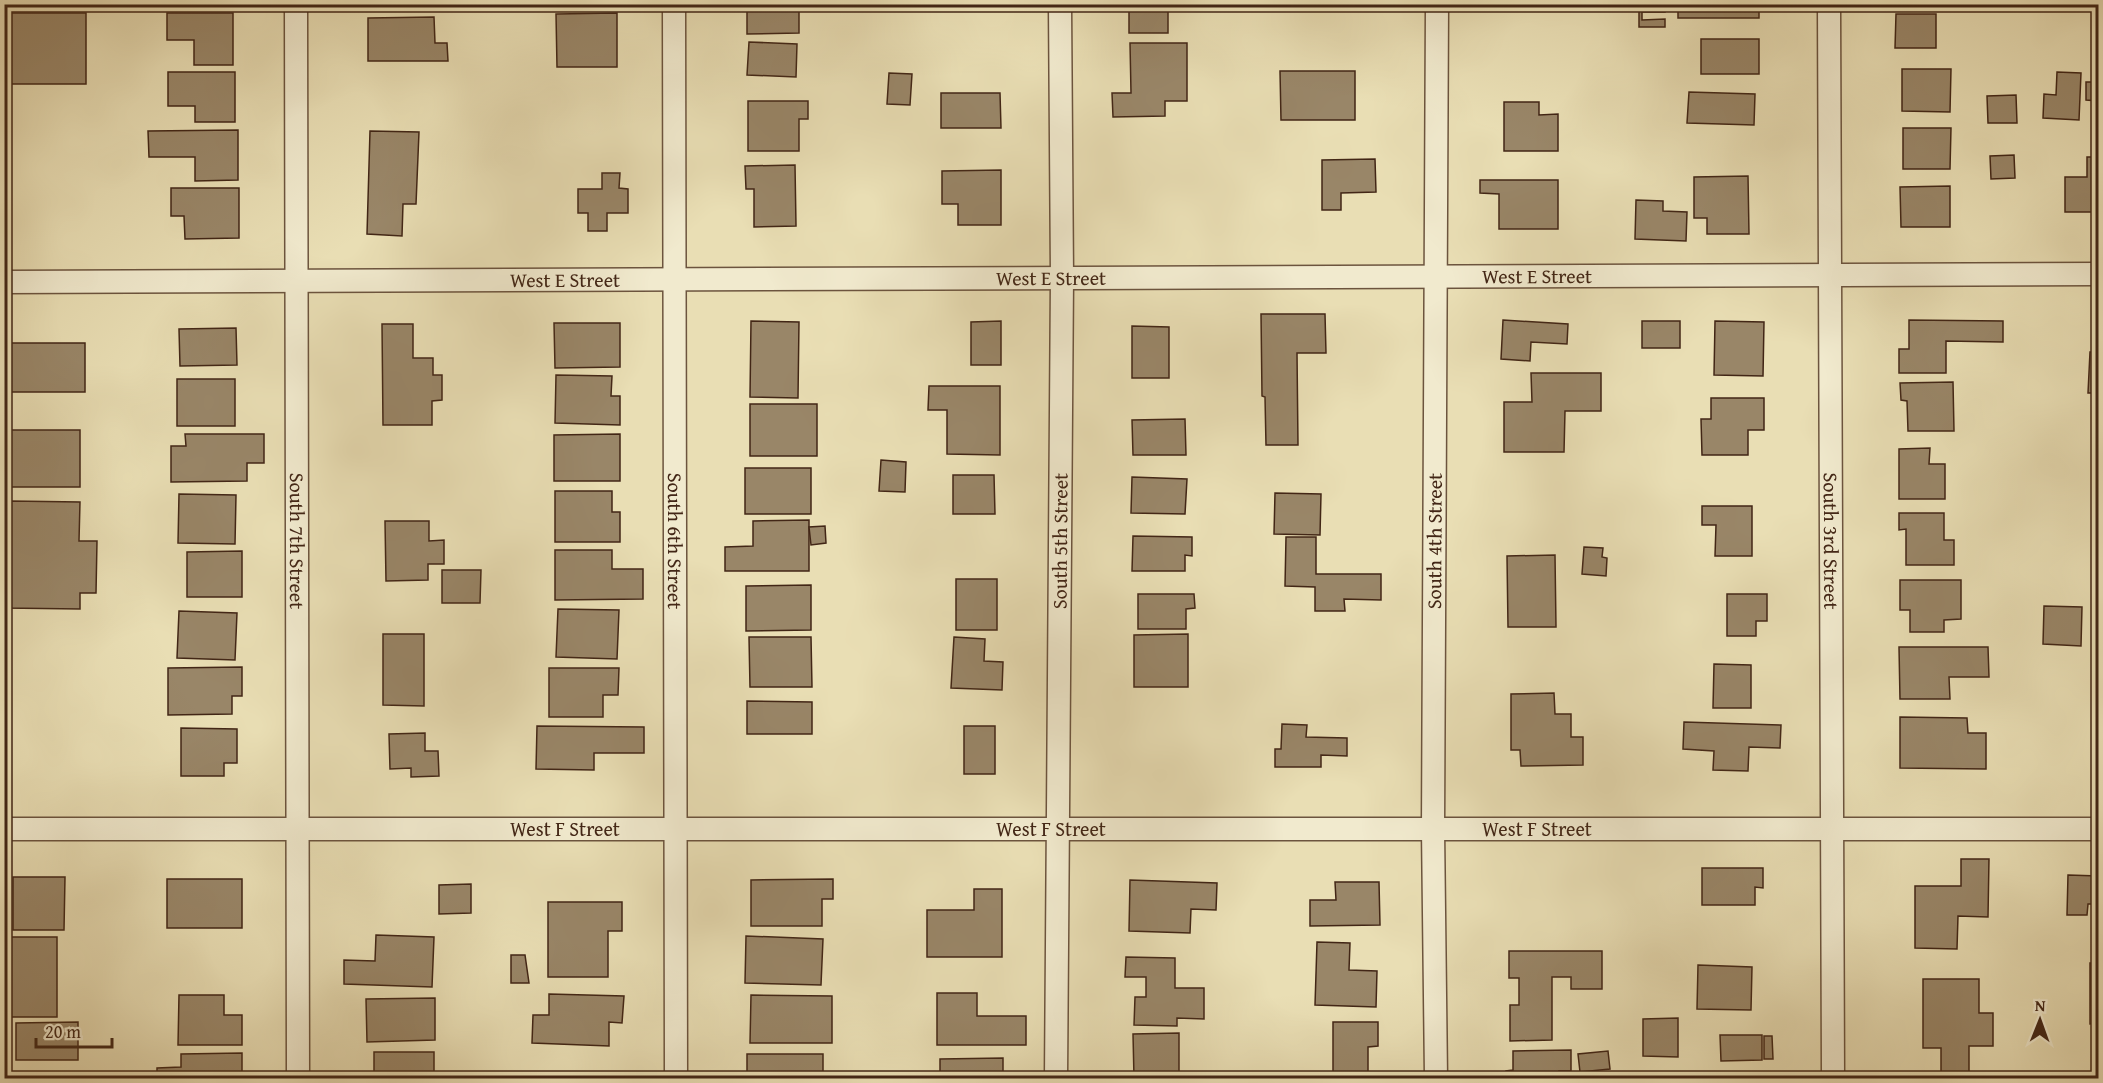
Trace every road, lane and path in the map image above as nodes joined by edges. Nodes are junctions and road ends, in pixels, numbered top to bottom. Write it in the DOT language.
graph roads {
  1 [pos="296,4"];
  2 [pos="674,4"];
  3 [pos="1060,4"];
  4 [pos="1437,4"];
  5 [pos="1829,4"];
  6 [pos="2098,274"];
  7 [pos="1829,275"];
  8 [pos="1436,276"];
  9 [pos="1062,278"];
  10 [pos="675,279"];
  11 [pos="298,281"];
  12 [pos="4,282"];
  13 [pos="298,829"];
  14 [pos="678,829"];
  15 [pos="1057,829"];
  16 [pos="1433,829"];
  17 [pos="1833,829"];
  18 [pos="2098,829"];
  19 [pos="4,830"];
  20 [pos="298,1078"];
  21 [pos="676,1078"];
  22 [pos="1056,1078"];
  23 [pos="1436,1078"];
  24 [pos="1833,1078"];
  1 -- 11 [label="street, South 7th Street"];
  2 -- 10 [label="street, South 6th Street"];
  3 -- 9 [label="street, South 5th Street"];
  4 -- 8 [label="street, South 4th Street"];
  5 -- 7 [label="street, South 3rd Street"];
  6 -- 7 [label="street, West E Street"];
  7 -- 8 [label="street, West E Street"];
  7 -- 17 [label="street, South 3rd Street"];
  8 -- 9 [label="street, West E Street"];
  8 -- 16 [label="street, South 4th Street"];
  9 -- 10 [label="street, West E Street"];
  9 -- 15 [label="street, South 5th Street"];
  10 -- 11 [label="street, West E Street"];
  10 -- 14 [label="street, South 6th Street"];
  11 -- 12 [label="street, West E Street"];
  11 -- 13 [label="street, South 7th Street"];
  13 -- 14 [label="street, West F Street"];
  13 -- 19 [label="street, West F Street"];
  13 -- 20 [label="street, South 7th Street"];
  14 -- 15 [label="street, West F Street"];
  14 -- 21 [label="street, South 6th Street"];
  15 -- 16 [label="street, West F Street"];
  15 -- 22 [label="street, South 5th Street"];
  16 -- 17 [label="street, West F Street"];
  16 -- 23 [label="street, South 4th Street"];
  17 -- 18 [label="street, West F Street"];
  17 -- 24 [label="street, South 3rd Street"];
}
